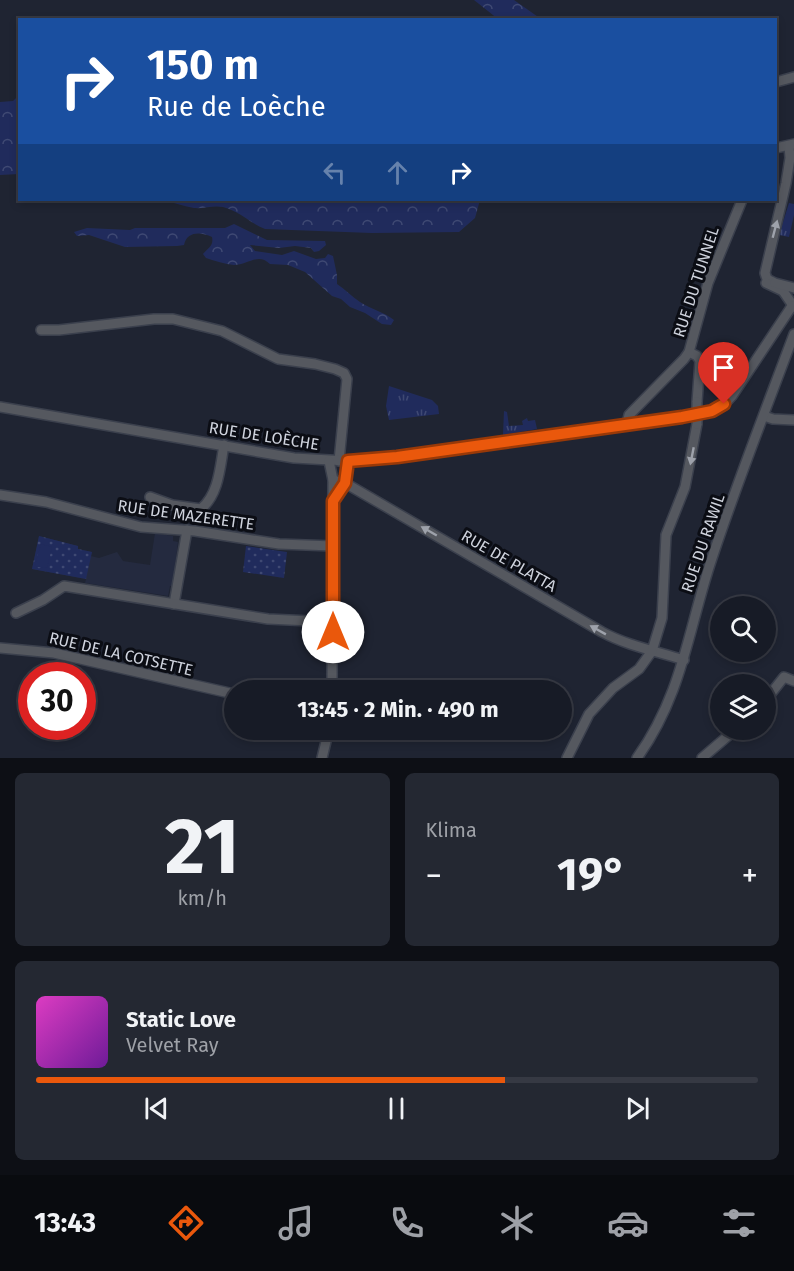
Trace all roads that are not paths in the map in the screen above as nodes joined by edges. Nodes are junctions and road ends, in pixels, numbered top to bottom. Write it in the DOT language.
graph roads {
  1 [pos="794,77"];
  2 [pos="777,82"];
  3 [pos="791,145"];
  4 [pos="742,201"];
  5 [pos="773,282"];
  6 [pos="794,288"];
  7 [pos="792,304"];
  8 [pos="41,330"];
  9 [pos="794,334"];
  10 [pos="693,354"];
  11 [pos="0,407"];
  12 [pos="764,416"];
  13 [pos="794,420"];
  14 [pos="627,424"];
  15 [pos="224,445"];
  16 [pos="338,461"];
  17 [pos="333,480"];
  18 [pos="345,483"];
  19 [pos="0,495"];
  20 [pos="150,496"];
  21 [pos="333,501"];
  22 [pos="186,530"];
  23 [pos="333,546"];
  24 [pos="174,604"];
  25 [pos="15,613"];
  26 [pos="332,622"];
  27 [pos="0,648"];
  28 [pos="652,651"];
  29 [pos="684,660"];
  30 [pos="332,680"];
  31 [pos="794,681"];
  32 [pos="776,687"];
  33 [pos="224,692"];
  34 [pos="326,740"];
  35 [pos="723,740"];
  36 [pos="322,758"];
  37 [pos="567,758"];
  38 [pos="638,758"];
  39 [pos="702,758"];
  1 -- 2 [label="street"];
  5 -- 3 [label="street, one-way"];
  4 -- 10 [label="street, RUE DU TUNNEL"];
  5 -- 6 [label="street"];
  5 -- 7 [label="street"];
  6 -- 7 [label="street, RUE DE LOÈCHE"];
  7 -- 14 [label="street, RUE DE LOÈCHE"];
  8 -- 16 [label="street"];
  9 -- 12 [label="street, RUE DU RAWIL"];
  10 -- 14 [label="street, RUE DU TUNNEL"];
  10 -- 28 [label="street, one-way, bridge"];
  11 -- 15 [label="street, RUE DE LOÈCHE"];
  12 -- 13 [label="street"];
  12 -- 29 [label="street, RUE DU RAWIL"];
  14 -- 16 [label="street, RUE DE LOÈCHE"];
  15 -- 16 [label="street, RUE DE LOÈCHE"];
  15 -- 20 [label="street"];
  16 -- 17 [label="street"];
  16 -- 18 [label="street"];
  17 -- 18 [label="street, RUE DE PLATTA"];
  17 -- 21 [label="street"];
  18 -- 21 [label="street"];
  28 -- 18 [label="street, RUE DE PLATTA, one-way"];
  19 -- 22 [label="street, RUE DE MAZERETTE"];
  21 -- 23 [label="street"];
  22 -- 23 [label="street, RUE DE MAZERETTE"];
  22 -- 24 [label="street"];
  23 -- 26 [label="street"];
  24 -- 25 [label="street"];
  24 -- 26 [label="street"];
  26 -- 30 [label="street"];
  27 -- 33 [label="street, RUE DE LA COTSETTE"];
  28 -- 29 [label="street, RUE DE PLATTA"];
  28 -- 37 [label="street"];
  29 -- 38 [label="street, RUE DU RAWIL"];
  31 -- 32 [label="street"];
  34 -- 36 [label="street"];
  35 -- 39 [label="street"];
}
